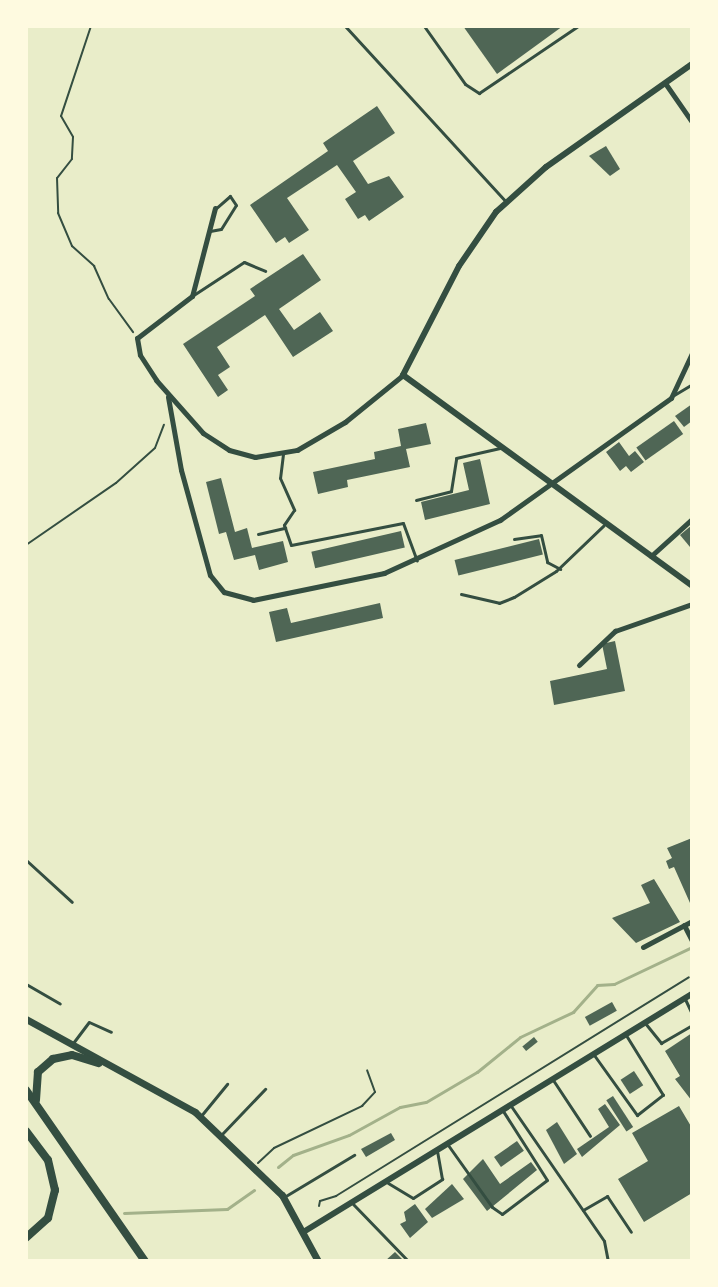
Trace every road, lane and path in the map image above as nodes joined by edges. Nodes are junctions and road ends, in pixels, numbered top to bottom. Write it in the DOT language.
graph roads {
  1 [pos="91,26"];
  2 [pos="345,26"];
  3 [pos="424,26"];
  4 [pos="578,26"];
  5 [pos="692,64"];
  6 [pos="665,83"];
  7 [pos="692,122"];
  8 [pos="506,202"];
  9 [pos="215,208"];
  10 [pos="210,231"];
  11 [pos="265,271"];
  12 [pos="192,296"];
  13 [pos="137,338"];
  14 [pos="692,353"];
  15 [pos="403,375"];
  16 [pos="692,384"];
  17 [pos="168,397"];
  18 [pos="671,398"];
  19 [pos="171,416"];
  20 [pos="504,448"];
  21 [pos="283,454"];
  22 [pos="554,483"];
  23 [pos="416,500"];
  24 [pos="692,519"];
  25 [pos="607,523"];
  26 [pos="285,528"];
  27 [pos="258,534"];
  28 [pos="514,539"];
  29 [pos="26,545"];
  30 [pos="651,556"];
  31 [pos="417,561"];
  32 [pos="560,569"];
  33 [pos="692,586"];
  34 [pos="461,594"];
  35 [pos="692,604"];
  36 [pos="579,665"];
  37 [pos="26,860"];
  38 [pos="72,902"];
  39 [pos="692,921"];
  40 [pos="684,925"];
  41 [pos="690,938"];
  42 [pos="643,947"];
  43 [pos="692,971"];
  44 [pos="26,984"];
  45 [pos="692,994"];
  46 [pos="685,998"];
  47 [pos="60,1004"];
  48 [pos="692,1014"];
  49 [pos="26,1019"];
  50 [pos="645,1023"];
  51 [pos="692,1025"];
  52 [pos="111,1032"];
  53 [pos="626,1035"];
  54 [pos="71,1046"];
  55 [pos="594,1055"];
  56 [pos="99,1063"];
  57 [pos="367,1070"];
  58 [pos="553,1080"];
  59 [pos="227,1084"];
  60 [pos="265,1089"];
  61 [pos="26,1090"];
  62 [pos="511,1106"];
  63 [pos="38,1108"];
  64 [pos="503,1111"];
  65 [pos="200,1117"];
  66 [pos="26,1131"];
  67 [pos="221,1135"];
  68 [pos="590,1136"];
  69 [pos="448,1145"];
  70 [pos="437,1152"];
  71 [pos="354,1155"];
  72 [pos="255,1167"];
  73 [pos="387,1183"];
  74 [pos="284,1197"];
  75 [pos="353,1204"];
  76 [pos="319,1206"];
  77 [pos="583,1210"];
  78 [pos="305,1231"];
  79 [pos="631,1232"];
  80 [pos="26,1238"];
  81 [pos="145,1261"];
  82 [pos="318,1261"];
  83 [pos="408,1261"];
  84 [pos="608,1261"];
  1 -- 13 [label="path"];
  2 -- 8 [label="lane"];
  3 -- 4 [label="lane"];
  5 -- 6 [label="street"];
  6 -- 7 [label="street"];
  6 -- 8 [label="street"];
  8 -- 15 [label="street"];
  9 -- 10 [label="street"];
  9 -- 10 [label="lane"];
  10 -- 12 [label="street"];
  11 -- 12 [label="lane"];
  12 -- 13 [label="street"];
  13 -- 17 [label="street"];
  14 -- 18 [label="street"];
  15 -- 20 [label="street"];
  15 -- 21 [label="street"];
  16 -- 18 [label="lane"];
  17 -- 19 [label="street"];
  17 -- 21 [label="street"];
  18 -- 22 [label="street"];
  19 -- 29 [label="path"];
  19 -- 31 [label="street"];
  20 -- 22 [label="street"];
  20 -- 23 [label="lane"];
  21 -- 26 [label="lane"];
  22 -- 25 [label="street"];
  22 -- 31 [label="street"];
  24 -- 30 [label="street"];
  25 -- 30 [label="street"];
  25 -- 32 [label="lane"];
  26 -- 27 [label="lane"];
  26 -- 31 [label="lane"];
  28 -- 32 [label="lane"];
  30 -- 33 [label="street"];
  32 -- 34 [label="lane"];
  35 -- 36 [label="street"];
  37 -- 38 [label="lane"];
  39 -- 40 [label="street"];
  40 -- 41 [label="street"];
  40 -- 42 [label="street"];
  43 -- 76 [label="path"];
  44 -- 47 [label="lane"];
  45 -- 46 [label="street"];
  46 -- 48 [label="lane"];
  46 -- 50 [label="street"];
  49 -- 54 [label="main road"];
  50 -- 51 [label="lane"];
  50 -- 53 [label="street"];
  52 -- 54 [label="lane"];
  53 -- 55 [label="street"];
  53 -- 55 [label="lane"];
  54 -- 56 [label="main road"];
  55 -- 58 [label="street"];
  56 -- 63 [label="main road"];
  56 -- 65 [label="main road"];
  57 -- 72 [label="path"];
  58 -- 62 [label="street"];
  58 -- 68 [label="lane"];
  59 -- 65 [label="lane"];
  60 -- 67 [label="lane"];
  61 -- 63 [label="main road"];
  62 -- 64 [label="street"];
  62 -- 77 [label="lane"];
  63 -- 81 [label="main road"];
  64 -- 69 [label="street"];
  64 -- 69 [label="lane"];
  65 -- 67 [label="main road"];
  66 -- 80 [label="main road"];
  67 -- 72 [label="main road"];
  69 -- 70 [label="street"];
  70 -- 73 [label="street"];
  70 -- 73 [label="lane"];
  71 -- 74 [label="lane"];
  72 -- 74 [label="main road"];
  73 -- 75 [label="street"];
  74 -- 78 [label="main road"];
  75 -- 78 [label="street"];
  75 -- 83 [label="lane"];
  77 -- 79 [label="lane"];
  77 -- 84 [label="lane"];
  78 -- 82 [label="main road"];
}
